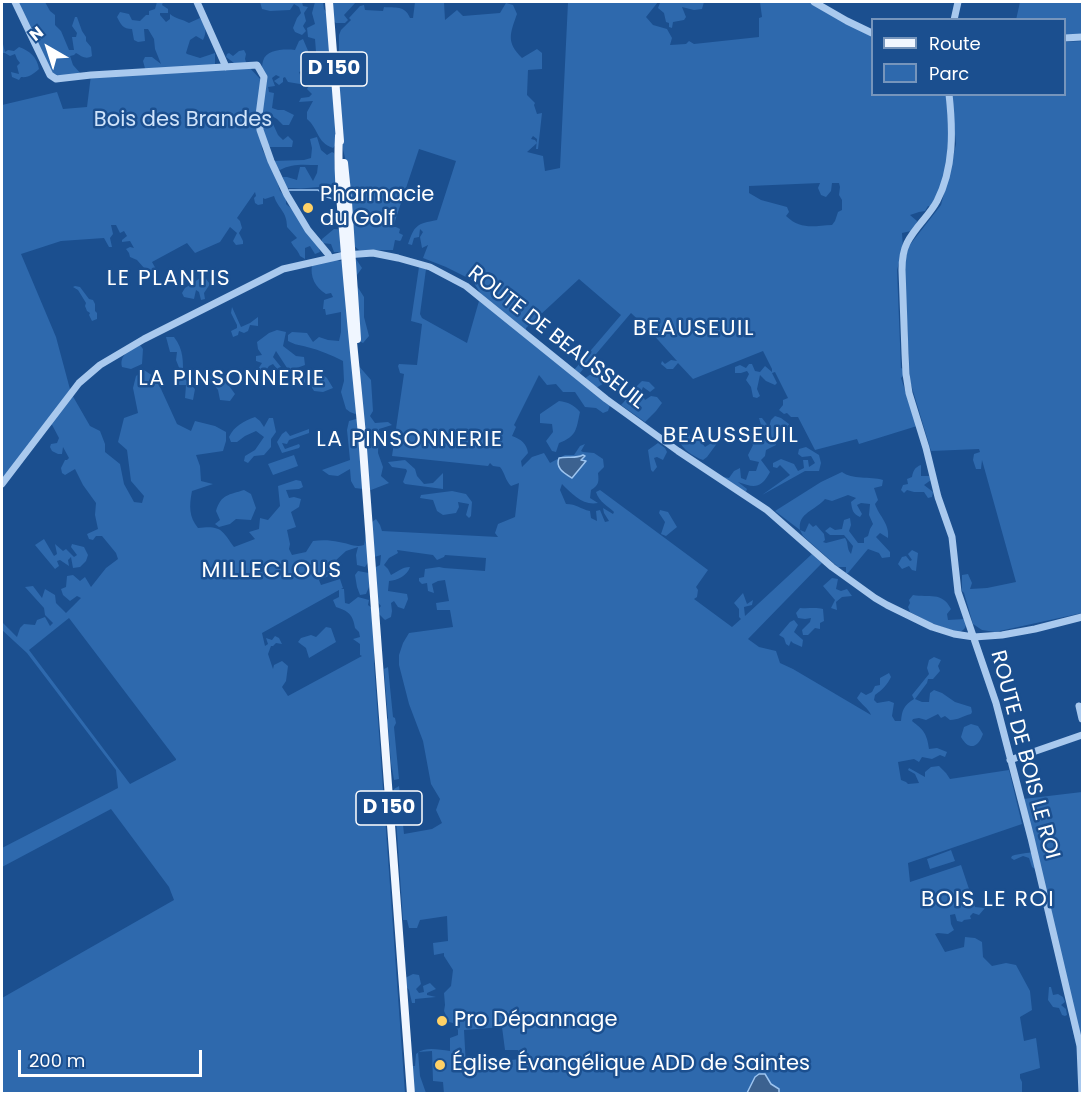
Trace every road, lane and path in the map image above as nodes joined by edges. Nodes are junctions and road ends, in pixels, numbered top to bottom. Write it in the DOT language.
graph roads {
  1 [pos="15,2"];
  2 [pos="197,2"];
  3 [pos="329,2"];
  4 [pos="814,2"];
  5 [pos="958,2"];
  6 [pos="954,18"];
  7 [pos="871,32"];
  8 [pos="1083,37"];
  9 [pos="1066,38"];
  10 [pos="226,67"];
  11 [pos="949,96"];
  12 [pos="348,255"];
  13 [pos="330,258"];
  14 [pos="2,484"];
  15 [pos="1083,617"];
  16 [pos="974,637"];
  17 [pos="1079,706"];
  18 [pos="1083,719"];
  19 [pos="1083,735"];
  20 [pos="1010,760"];
  21 [pos="411,1094"];
  22 [pos="1082,1094"];
  1 -- 10 [label="street"];
  2 -- 10 [label="street"];
  3 -- 12 [label="main road, D 150"];
  4 -- 7 [label="street"];
  5 -- 6 [label="street"];
  8 -- 9 [label="street"];
  10 -- 13 [label="street"];
  11 -- 16 [label="street, ROUTE DE BOIS LE ROI"];
  12 -- 13 [label="street, ROUTE DE BEAUSSEUIL"];
  12 -- 16 [label="street, ROUTE DE BEAUSSEUIL"];
  12 -- 21 [label="main road, D 150"];
  13 -- 14 [label="street, ROUTE DE BEAUSSEUIL"];
  15 -- 16 [label="street, ROUTE DE BEAUSSEUIL"];
  16 -- 20 [label="street, ROUTE DE BOIS LE ROI"];
  17 -- 18 [label="street"];
  19 -- 20 [label="street"];
  20 -- 22 [label="street, ROUTE DE BOIS LE ROI"];
}
